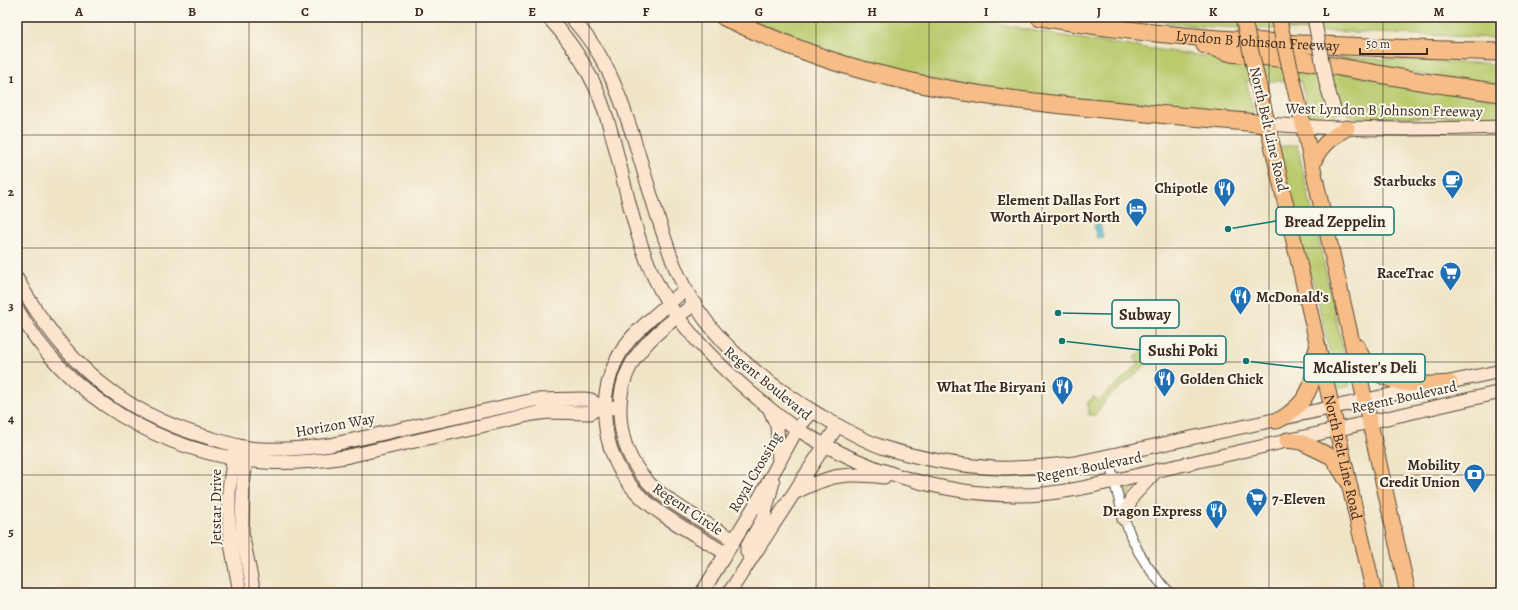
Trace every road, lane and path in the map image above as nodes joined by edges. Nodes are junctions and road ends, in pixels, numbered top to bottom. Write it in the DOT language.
graph roads {
  1 [pos="548,17"];
  2 [pos="571,17"];
  3 [pos="724,17"];
  4 [pos="1040,17"];
  5 [pos="1243,17"];
  6 [pos="1278,17"];
  7 [pos="1314,17"];
  8 [pos="1180,37"];
  9 [pos="1501,52"];
  10 [pos="1501,93"];
  11 [pos="1268,124"];
  12 [pos="1303,127"];
  13 [pos="1501,127"];
  14 [pos="1346,128"];
  15 [pos="1312,166"];
  16 [pos="17,279"];
  17 [pos="686,289"];
  18 [pos="669,303"];
  19 [pos="694,304"];
  20 [pos="17,309"];
  21 [pos="678,316"];
  22 [pos="1350,334"];
  23 [pos="1317,342"];
  24 [pos="1501,371"];
  25 [pos="1450,383"];
  26 [pos="1501,392"];
  27 [pos="1365,402"];
  28 [pos="602,407"];
  29 [pos="768,407"];
  30 [pos="620,408"];
  31 [pos="1333,408"];
  32 [pos="813,411"];
  33 [pos="1276,420"];
  34 [pos="1370,421"];
  35 [pos="838,426"];
  36 [pos="403,428"];
  37 [pos="1338,428"];
  38 [pos="797,429"];
  39 [pos="1287,440"];
  40 [pos="405,443"];
  41 [pos="824,444"];
  42 [pos="241,453"];
  43 [pos="305,455"];
  44 [pos="1108,456"];
  45 [pos="777,467"];
  46 [pos="1157,470"];
  47 [pos="907,480"];
  48 [pos="1114,480"];
  49 [pos="1351,486"];
  50 [pos="792,494"];
  51 [pos="667,498"];
  52 [pos="653,507"];
  53 [pos="1124,519"];
  54 [pos="734,540"];
  55 [pos="725,554"];
  56 [pos="751,557"];
  57 [pos="240,593"];
  58 [pos="254,593"];
  59 [pos="702,593"];
  60 [pos="729,593"];
  61 [pos="1170,593"];
  62 [pos="1374,593"];
  63 [pos="1408,593"];
  1 -- 18 [label="street, Regent Boulevard"];
  2 -- 17 [label="street, Regent Boulevard"];
  3 -- 11 [label="highway"];
  4 -- 8 [label="highway, Lyndon B Johnson Freeway"];
  5 -- 11 [label="main road, North Belt Line Road, bridge"];
  6 -- 12 [label="main road, bridge"];
  7 -- 14 [label="street, bridge"];
  8 -- 9 [label="highway, Lyndon B Johnson Freeway"];
  8 -- 10 [label="highway"];
  11 -- 12 [label="street, West Lyndon B Johnson Freeway"];
  11 -- 23 [label="main road, North Belt Line Road"];
  12 -- 14 [label="street, West Lyndon B Johnson Freeway"];
  12 -- 15 [label="main road"];
  13 -- 14 [label="street, West Lyndon B Johnson Freeway"];
  14 -- 15 [label="main road"];
  15 -- 22 [label="main road"];
  16 -- 42 [label="street, Horizon Way"];
  17 -- 18 [label="street, Regent Circle"];
  17 -- 19 [label="street, Regent Boulevard"];
  18 -- 21 [label="street, Regent Boulevard"];
  18 -- 28 [label="street, Regent Circle"];
  19 -- 21 [label="street, Regent Circle"];
  19 -- 32 [label="street, Regent Boulevard"];
  20 -- 42 [label="street, Horizon Way"];
  21 -- 29 [label="street, Regent Boulevard"];
  21 -- 30 [label="street, Regent Circle"];
  22 -- 25 [label="main road"];
  22 -- 27 [label="main road"];
  23 -- 31 [label="main road, North Belt Line Road"];
  23 -- 33 [label="main road"];
  24 -- 25 [label="street, Regent Boulevard"];
  25 -- 27 [label="street, Regent Boulevard"];
  26 -- 34 [label="street, Regent Boulevard"];
  27 -- 31 [label="street, Regent Boulevard"];
  27 -- 34 [label="main road"];
  28 -- 30 [label="street, Horizon Way"];
  28 -- 36 [label="street, Horizon Way"];
  28 -- 40 [label="street, Horizon Way"];
  28 -- 52 [label="street, Regent Circle"];
  29 -- 38 [label="street, Regent Boulevard"];
  29 -- 45 [label="street"];
  30 -- 51 [label="street, Regent Circle"];
  31 -- 33 [label="street, Regent Boulevard"];
  31 -- 37 [label="main road, North Belt Line Road"];
  32 -- 35 [label="street, Regent Boulevard"];
  32 -- 38 [label="street, Royal Crossing"];
  33 -- 44 [label="street, Regent Boulevard"];
  34 -- 37 [label="street, Regent Boulevard"];
  34 -- 63 [label="main road"];
  35 -- 41 [label="street"];
  35 -- 44 [label="street, Regent Boulevard"];
  36 -- 40 [label="street"];
  36 -- 43 [label="street, Horizon Way"];
  37 -- 39 [label="street, Regent Boulevard"];
  37 -- 49 [label="main road, North Belt Line Road"];
  38 -- 41 [label="street, Regent Boulevard"];
  38 -- 45 [label="street, Royal Crossing"];
  39 -- 46 [label="street, Regent Boulevard"];
  39 -- 49 [label="main road"];
  40 -- 43 [label="street, Horizon Way"];
  41 -- 47 [label="street, Regent Boulevard"];
  41 -- 50 [label="street"];
  42 -- 43 [label="street, Horizon Way"];
  42 -- 57 [label="street, Jetstar Drive"];
  42 -- 58 [label="street, Jetstar Drive"];
  44 -- 48 [label="street"];
  45 -- 54 [label="street, Royal Crossing"];
  45 -- 56 [label="street"];
  46 -- 48 [label="street, Regent Boulevard"];
  46 -- 53 [label="street"];
  47 -- 48 [label="street, Regent Boulevard"];
  47 -- 50 [label="street"];
  48 -- 53 [label="street"];
  49 -- 62 [label="main road, North Belt Line Road"];
  50 -- 56 [label="street"];
  51 -- 52 [label="street"];
  51 -- 54 [label="street, Regent Circle"];
  52 -- 55 [label="street, Regent Circle"];
  53 -- 61 [label="street"];
  54 -- 55 [label="street, Royal Crossing"];
  55 -- 59 [label="street, Royal Crossing"];
  56 -- 60 [label="street"];
}
